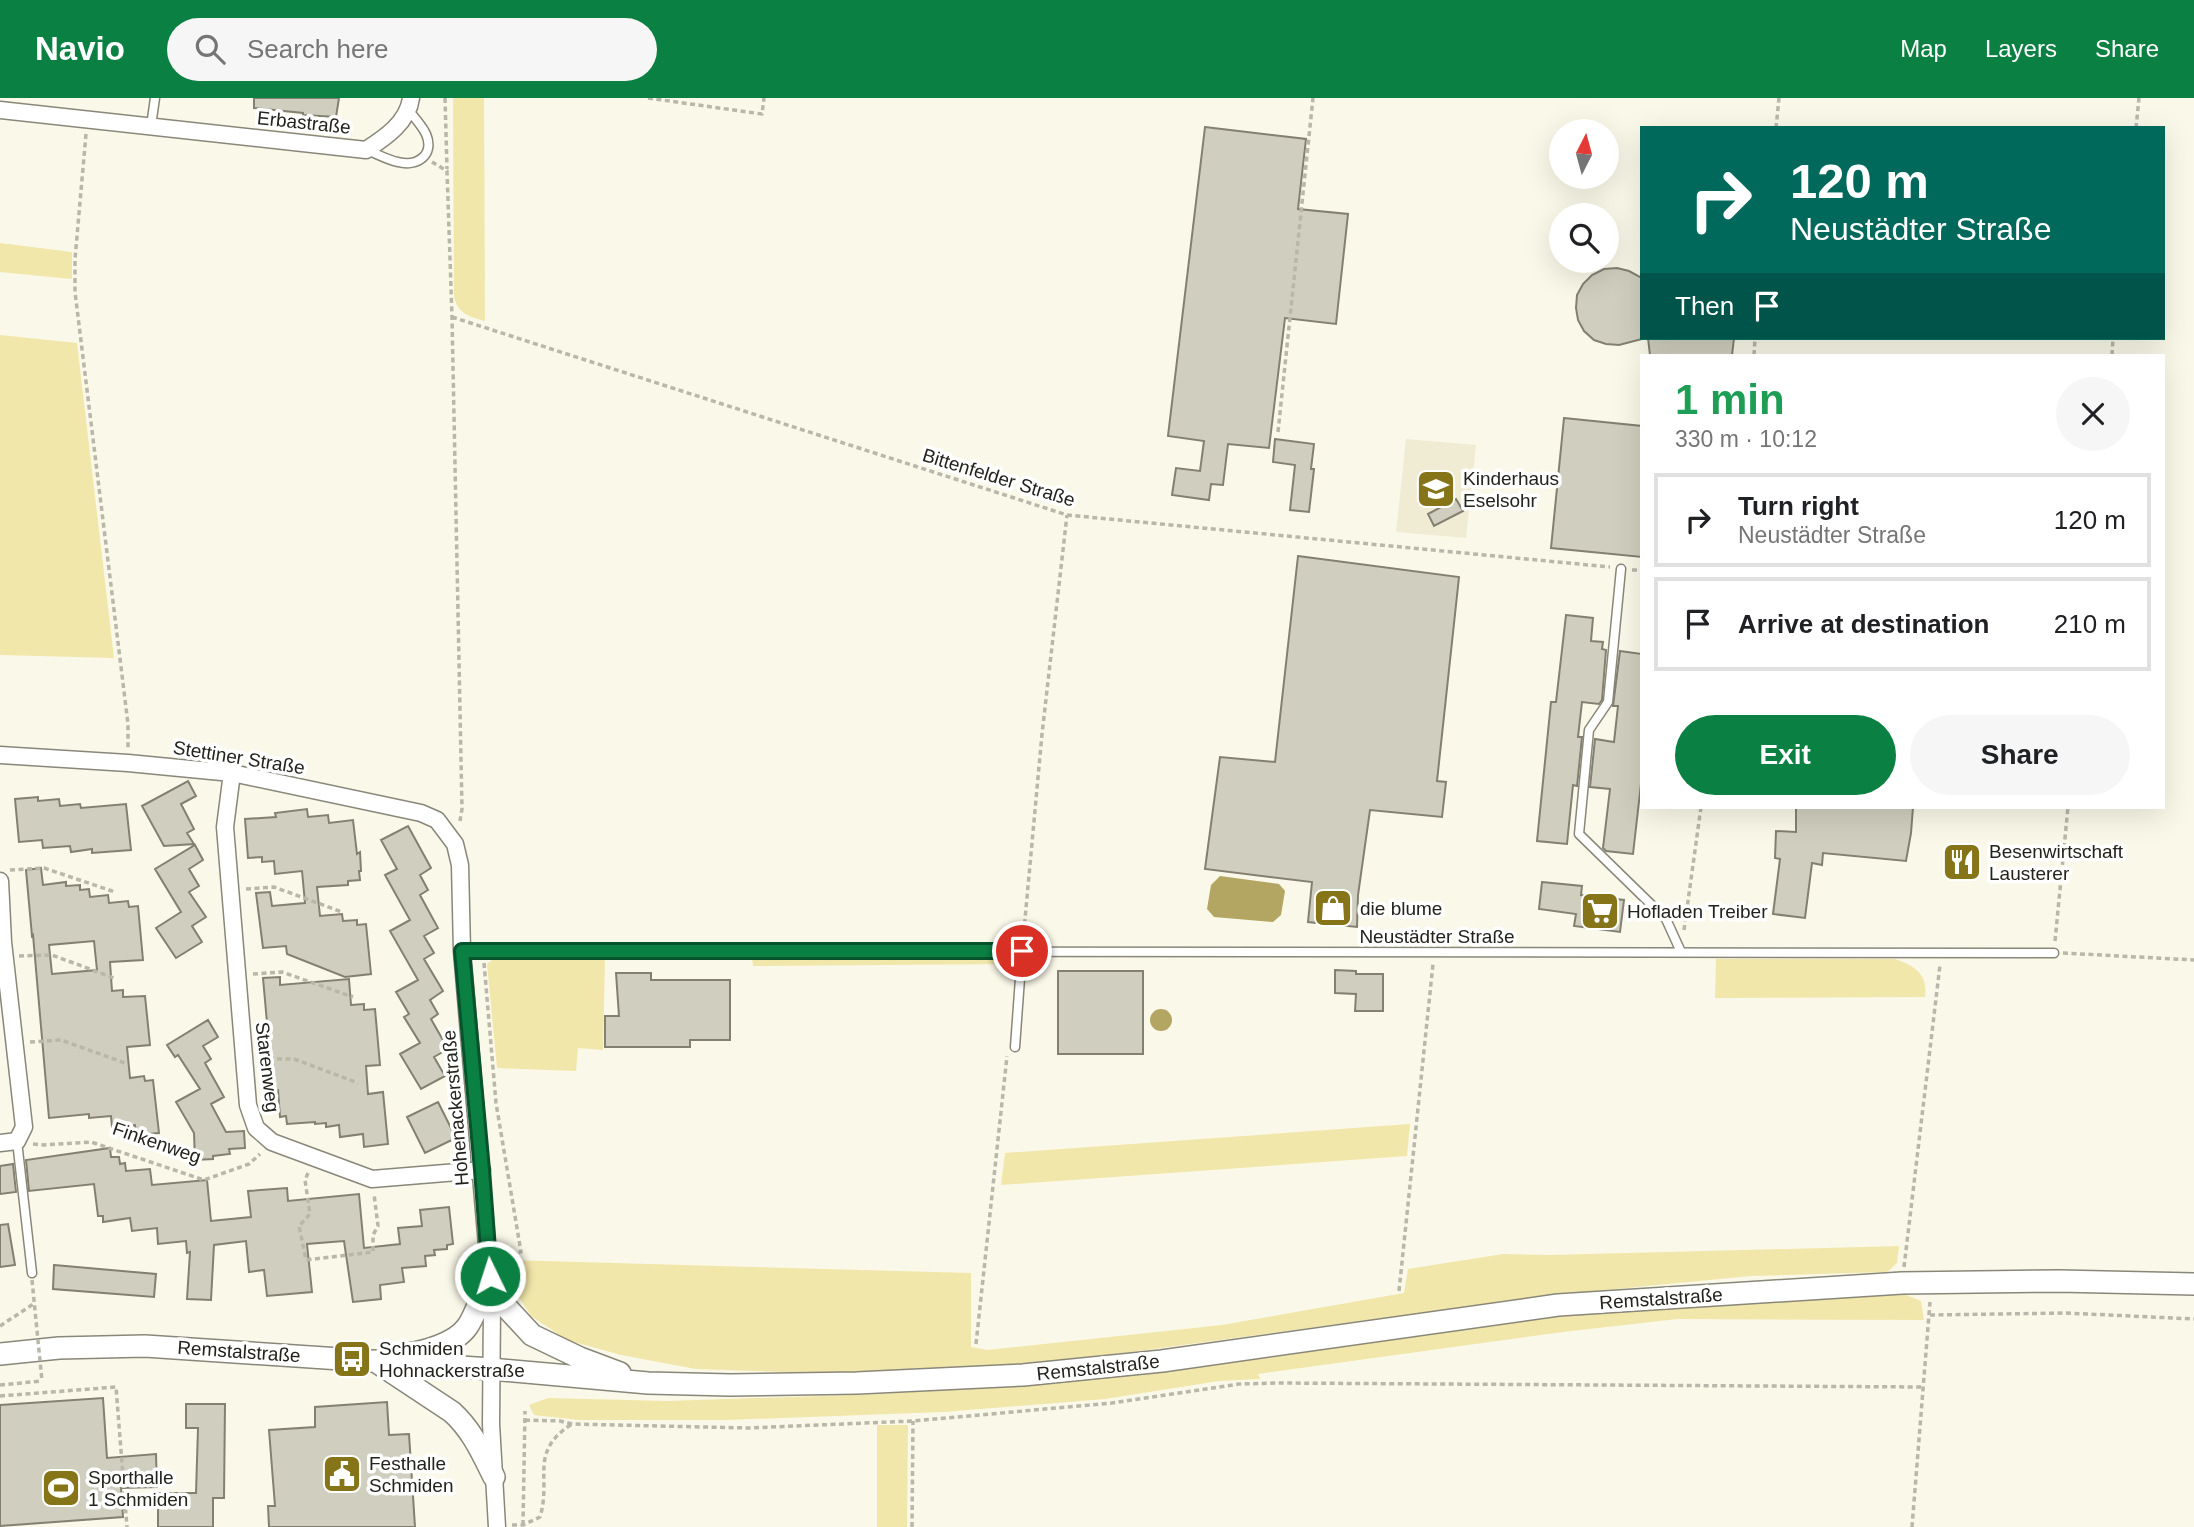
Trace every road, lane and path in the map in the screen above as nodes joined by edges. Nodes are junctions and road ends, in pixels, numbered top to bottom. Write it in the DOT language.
graph roads {
  1 [pos="155,98"];
  2 [pos="445,98"];
  3 [pos="648,98"];
  4 [pos="764,98"];
  5 [pos="1314,98"];
  6 [pos="1779,98"];
  7 [pos="2139,98"];
  8 [pos="410,104"];
  9 [pos="4,106"];
  10 [pos="87,121"];
  11 [pos="1776,126"];
  12 [pos="2136,126"];
  13 [pos="150,128"];
  14 [pos="366,150"];
  15 [pos="424,158"];
  16 [pos="447,171"];
  17 [pos="452,317"];
  18 [pos="1278,432"];
  19 [pos="1067,515"];
  20 [pos="1621,569"];
  21 [pos="1640,570"];
  22 [pos="0,755"];
  23 [pos="128,763"];
  24 [pos="232,773"];
  25 [pos="1701,809"];
  26 [pos="2068,809"];
  27 [pos="455,845"];
  28 [pos="0,870"];
  29 [pos="0,881"];
  30 [pos="230,890"];
  31 [pos="115,892"];
  32 [pos="342,912"];
  33 [pos="3,947"];
  34 [pos="462,951"];
  35 [pos="482,951"];
  36 [pos="1022,951"];
  37 [pos="1434,952"];
  38 [pos="1681,952"];
  39 [pos="1941,952"];
  40 [pos="2054,953"];
  41 [pos="2194,960"];
  42 [pos="237,975"];
  43 [pos="114,978"];
  44 [pos="353,997"];
  45 [pos="15,1044"];
  46 [pos="1015,1047"];
  47 [pos="244,1061"];
  48 [pos="125,1063"];
  49 [pos="358,1083"];
  50 [pos="17,1141"];
  51 [pos="272,1142"];
  52 [pos="0,1143"];
  53 [pos="315,1158"];
  54 [pos="482,1170"];
  55 [pos="372,1179"];
  56 [pos="522,1252"];
  57 [pos="32,1276"];
  58 [pos="490,1276"];
  59 [pos="1902,1283"];
  60 [pos="2194,1284"];
  61 [pos="1399,1291"];
  62 [pos="35,1303"];
  63 [pos="2194,1319"];
  64 [pos="0,1326"];
  65 [pos="976,1344"];
  66 [pos="0,1354"];
  67 [pos="373,1360"];
  68 [pos="491,1369"];
  69 [pos="648,1383"];
  70 [pos="0,1385"];
  71 [pos="1923,1387"];
  72 [pos="0,1395"];
  73 [pos="525,1411"];
  74 [pos="525,1420"];
  75 [pos="913,1421"];
  76 [pos="572,1424"];
  77 [pos="494,1477"];
  78 [pos="497,1526"];
  79 [pos="523,1526"];
  80 [pos="127,1527"];
  81 [pos="912,1527"];
  82 [pos="1912,1527"];
  1 -- 13 [label="lane"];
  2 -- 16 [label="path"];
  3 -- 4 [label="path"];
  5 -- 18 [label="path"];
  6 -- 11 [label="path"];
  7 -- 12 [label="path"];
  8 -- 14 [label="street, Erbastraße"];
  8 -- 15 [label="lane"];
  9 -- 10 [label="street, Erbastraße"];
  10 -- 13 [label="street, Erbastraße"];
  10 -- 23 [label="path"];
  13 -- 14 [label="street, Erbastraße"];
  14 -- 15 [label="lane"];
  15 -- 16 [label="path"];
  16 -- 17 [label="path"];
  17 -- 19 [label="path, Bittenfelder Straße"];
  17 -- 27 [label="path"];
  19 -- 20 [label="path, Bittenfelder Straße"];
  19 -- 36 [label="path"];
  20 -- 21 [label="path, Bittenfelder Straße"];
  20 -- 38 [label="lane"];
  22 -- 23 [label="street, Stettiner Straße"];
  23 -- 24 [label="street, Stettiner Straße"];
  24 -- 27 [label="street, Stettiner Straße"];
  24 -- 30 [label="street, Starenweg"];
  25 -- 38 [label="path"];
  26 -- 40 [label="path"];
  27 -- 34 [label="street, Hohenackerstraße"];
  28 -- 31 [label="path"];
  29 -- 33 [label="street"];
  30 -- 32 [label="path"];
  30 -- 42 [label="street, Starenweg"];
  33 -- 43 [label="path"];
  33 -- 45 [label="street"];
  34 -- 35 [label="lane, Neustädter Straße"];
  34 -- 54 [label="street, Hohenackerstraße"];
  35 -- 36 [label="lane, Neustädter Straße"];
  35 -- 56 [label="path"];
  36 -- 37 [label="lane, Neustädter Straße"];
  36 -- 46 [label="lane"];
  37 -- 38 [label="lane, Neustädter Straße"];
  37 -- 61 [label="path"];
  38 -- 39 [label="lane, Neustädter Straße"];
  39 -- 40 [label="lane, Neustädter Straße"];
  39 -- 59 [label="path"];
  40 -- 41 [label="path"];
  42 -- 44 [label="path"];
  42 -- 47 [label="street, Starenweg"];
  45 -- 48 [label="path"];
  45 -- 50 [label="street"];
  46 -- 65 [label="path"];
  47 -- 49 [label="path"];
  47 -- 51 [label="street, Starenweg"];
  50 -- 51 [label="path, Finkenweg"];
  50 -- 52 [label="street"];
  50 -- 57 [label="lane"];
  51 -- 53 [label="street"];
  53 -- 55 [label="street"];
  53 -- 55 [label="path"];
  54 -- 55 [label="street"];
  54 -- 58 [label="street, Hohenackerstraße"];
  57 -- 62 [label="path, bridge"];
  58 -- 67 [label="street"];
  58 -- 68 [label="street, Hohenackerstraße"];
  58 -- 69 [label="street"];
  59 -- 60 [label="street, Remstalstraße"];
  59 -- 69 [label="street, Remstalstraße"];
  62 -- 64 [label="path"];
  62 -- 70 [label="path, bridge"];
  63 -- 71 [label="path"];
  66 -- 67 [label="street, Remstalstraße"];
  67 -- 68 [label="street, Remstalstraße"];
  67 -- 77 [label="street"];
  68 -- 69 [label="street, Remstalstraße"];
  68 -- 77 [label="street, Hohenackerstraße"];
  71 -- 75 [label="path"];
  71 -- 82 [label="path"];
  72 -- 80 [label="path"];
  73 -- 74 [label="path"];
  74 -- 76 [label="path"];
  74 -- 79 [label="path"];
  75 -- 76 [label="path"];
  75 -- 81 [label="path"];
  76 -- 79 [label="path"];
  77 -- 78 [label="street, Hohenackerstraße"];
  78 -- 79 [label="path"];
}
